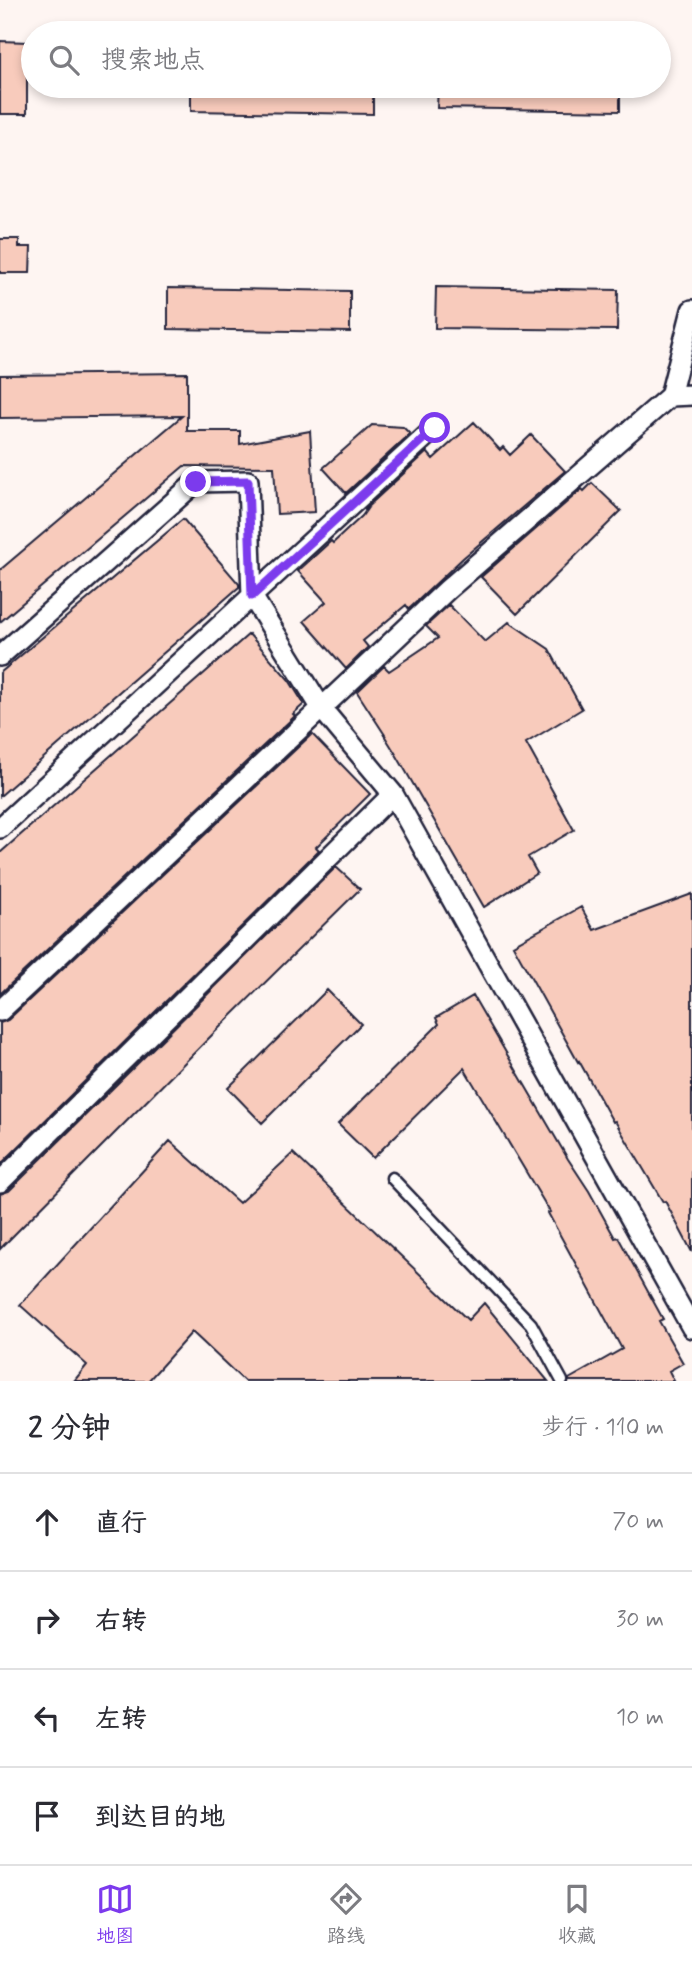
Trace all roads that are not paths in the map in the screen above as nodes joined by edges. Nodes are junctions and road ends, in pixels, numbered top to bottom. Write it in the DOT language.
graph roads {
  1 [pos="692,310"];
  2 [pos="692,395"];
  3 [pos="670,396"];
  4 [pos="435,428"];
  5 [pos="252,596"];
  6 [pos="0,656"];
  7 [pos="322,709"];
  8 [pos="393,794"];
  9 [pos="0,828"];
  10 [pos="0,1011"];
  11 [pos="392,1178"];
  12 [pos="0,1182"];
  13 [pos="692,1328"];
  14 [pos="562,1381"];
  1 -- 3 [label="street"];
  2 -- 3 [label="street"];
  3 -- 7 [label="street"];
  4 -- 5 [label="street"];
  5 -- 6 [label="street"];
  5 -- 7 [label="street"];
  5 -- 9 [label="street"];
  7 -- 8 [label="street"];
  7 -- 10 [label="street"];
  8 -- 12 [label="street"];
  8 -- 13 [label="street"];
  11 -- 14 [label="lane"];
}
